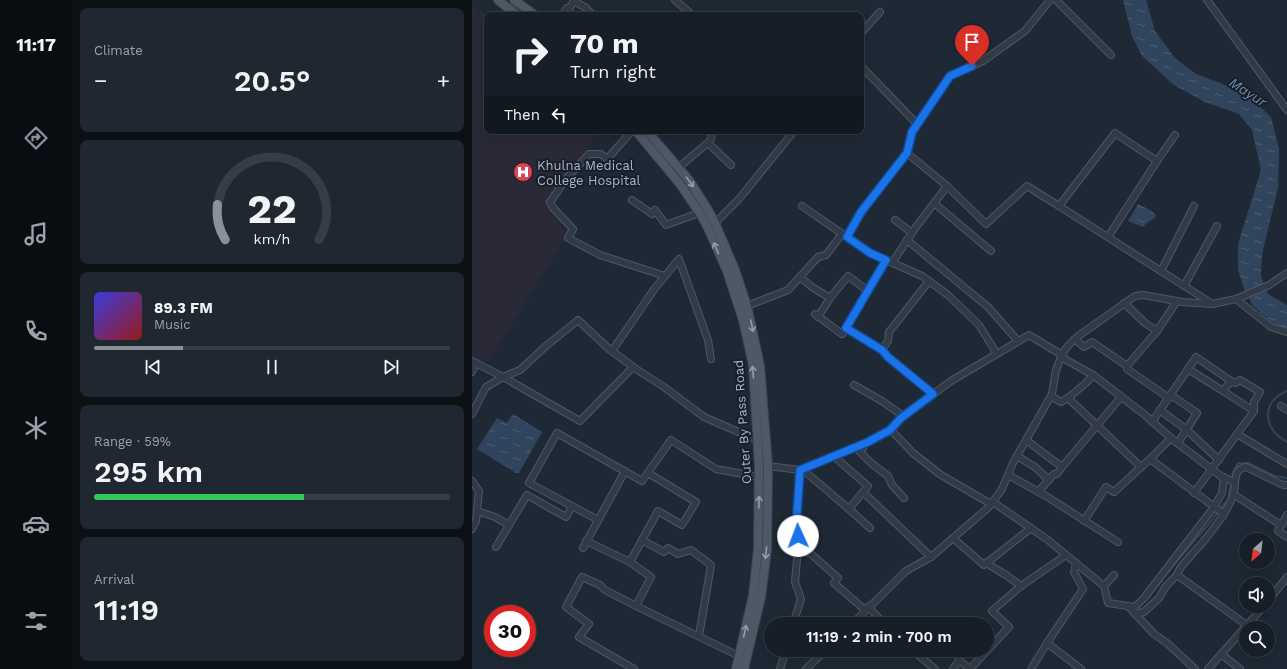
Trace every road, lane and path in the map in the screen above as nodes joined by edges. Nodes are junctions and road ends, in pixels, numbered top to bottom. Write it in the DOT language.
graph roads {
  1 [pos="498,0"];
  2 [pos="514,0"];
  3 [pos="675,0"];
  4 [pos="1050,0"];
  5 [pos="1056,0"];
  6 [pos="1207,0"];
  7 [pos="574,1"];
  8 [pos="513,12"];
  9 [pos="531,12"];
  10 [pos="564,12"];
  11 [pos="590,12"];
  12 [pos="689,12"];
  13 [pos="880,12"];
  14 [pos="864,31"];
  15 [pos="1111,55"];
  16 [pos="864,69"];
  17 [pos="1287,110"];
  18 [pos="917,124"];
  19 [pos="629,134"];
  20 [pos="638,134"];
  21 [pos="650,134"];
  22 [pos="711,134"];
  23 [pos="792,134"];
  24 [pos="1175,135"];
  25 [pos="708,143"];
  26 [pos="907,153"];
  27 [pos="1157,162"];
  28 [pos="732,165"];
  29 [pos="678,168"];
  30 [pos="948,186"];
  31 [pos="632,200"];
  32 [pos="934,203"];
  33 [pos="802,206"];
  34 [pos="1059,206"];
  35 [pos="1194,206"];
  36 [pos="699,213"];
  37 [pos="895,220"];
  38 [pos="715,223"];
  39 [pos="1217,226"];
  40 [pos="912,233"];
  41 [pos="845,236"];
  42 [pos="1108,237"];
  43 [pos="907,240"];
  44 [pos="991,251"];
  45 [pos="889,262"];
  46 [pos="1161,271"];
  47 [pos="1287,273"];
  48 [pos="665,276"];
  49 [pos="800,277"];
  50 [pos="929,281"];
  51 [pos="1184,286"];
  52 [pos="868,291"];
  53 [pos="830,298"];
  54 [pos="1236,298"];
  55 [pos="1177,301"];
  56 [pos="1124,304"];
  57 [pos="1212,304"];
  58 [pos="747,306"];
  59 [pos="846,328"];
  60 [pos="1157,331"];
  61 [pos="1287,332"];
  62 [pos="1075,339"];
  63 [pos="1018,341"];
  64 [pos="882,350"];
  65 [pos="612,351"];
  66 [pos="997,354"];
  67 [pos="1061,356"];
  68 [pos="711,359"];
  69 [pos="474,362"];
  70 [pos="1127,366"];
  71 [pos="633,367"];
  72 [pos="1188,369"];
  73 [pos="472,372"];
  74 [pos="1093,375"];
  75 [pos="502,377"];
  76 [pos="1231,381"];
  77 [pos="854,385"];
  78 [pos="1223,391"];
  79 [pos="933,394"];
  80 [pos="1050,396"];
  81 [pos="1121,397"];
  82 [pos="1170,397"];
  83 [pos="1068,398"];
  84 [pos="1281,406"];
  85 [pos="1160,410"];
  86 [pos="1287,410"];
  87 [pos="1254,411"];
  88 [pos="472,414"];
  89 [pos="903,416"];
  90 [pos="1152,422"];
  91 [pos="1097,425"];
  92 [pos="890,430"];
  93 [pos="1187,430"];
  94 [pos="1237,434"];
  95 [pos="1171,438"];
  96 [pos="758,440"];
  97 [pos="1026,440"];
  98 [pos="1178,443"];
  99 [pos="861,444"];
  100 [pos="834,456"];
  101 [pos="1017,456"];
  102 [pos="1150,459"];
  103 [pos="1219,460"];
  104 [pos="1287,464"];
  105 [pos="768,466"];
  106 [pos="1062,467"];
  107 [pos="1141,468"];
  108 [pos="1212,469"];
  109 [pos="801,470"];
  110 [pos="625,471"];
  111 [pos="648,473"];
  112 [pos="1008,475"];
  113 [pos="759,477"];
  114 [pos="1225,478"];
  115 [pos="1048,480"];
  116 [pos="472,481"];
  117 [pos="1235,482"];
  118 [pos="1287,485"];
  119 [pos="863,492"];
  120 [pos="1038,492"];
  121 [pos="1194,493"];
  122 [pos="1233,494"];
  123 [pos="904,498"];
  124 [pos="992,503"];
  125 [pos="572,507"];
  126 [pos="1215,508"];
  127 [pos="477,510"];
  128 [pos="850,510"];
  129 [pos="1224,514"];
  130 [pos="1287,515"];
  131 [pos="598,520"];
  132 [pos="1084,521"];
  133 [pos="509,525"];
  134 [pos="1281,525"];
  135 [pos="870,528"];
  136 [pos="1031,528"];
  137 [pos="472,529"];
  138 [pos="1287,537"];
  139 [pos="953,538"];
  140 [pos="642,540"];
  141 [pos="586,541"];
  142 [pos="1118,542"];
  143 [pos="496,547"];
  144 [pos="583,548"];
  145 [pos="798,551"];
  146 [pos="1066,555"];
  147 [pos="931,557"];
  148 [pos="630,562"];
  149 [pos="986,563"];
  150 [pos="1076,563"];
  151 [pos="1114,575"];
  152 [pos="1177,575"];
  153 [pos="1287,577"];
  154 [pos="1021,586"];
  155 [pos="1104,586"];
  156 [pos="1275,592"];
  157 [pos="636,606"];
  158 [pos="1128,606"];
  159 [pos="867,608"];
  160 [pos="1258,613"];
  161 [pos="1135,614"];
  162 [pos="795,617"];
  163 [pos="859,617"];
  164 [pos="877,617"];
  165 [pos="1241,621"];
  166 [pos="1252,621"];
  167 [pos="1239,635"];
  168 [pos="699,636"];
  169 [pos="1047,643"];
  170 [pos="1221,654"];
  171 [pos="739,656"];
  172 [pos="784,657"];
  173 [pos="820,657"];
  174 [pos="920,657"];
  175 [pos="811,668"];
  176 [pos="634,669"];
  177 [pos="736,669"];
  178 [pos="744,669"];
  179 [pos="780,669"];
  180 [pos="935,669"];
  181 [pos="953,669"];
  182 [pos="1030,669"];
  183 [pos="1081,669"];
  184 [pos="1195,669"];
  185 [pos="1208,669"];
  186 [pos="1240,669"];
  1 -- 8 [label="main road"];
  2 -- 9 [label="main road"];
  3 -- 12 [label="street"];
  4 -- 18 [label="street"];
  5 -- 15 [label="street"];
  6 -- 17 [label="street"];
  7 -- 10 [label="street"];
  7 -- 11 [label="street"];
  13 -- 14 [label="street"];
  16 -- 18 [label="street"];
  18 -- 26 [label="street"];
  19 -- 48 [label="street"];
  20 -- 36 [label="main road, Outer By Pass Road"];
  21 -- 29 [label="main road, Outer By Pass Road"];
  22 -- 25 [label="street"];
  23 -- 38 [label="street"];
  24 -- 27 [label="street"];
  25 -- 28 [label="street"];
  25 -- 29 [label="street"];
  26 -- 30 [label="street"];
  26 -- 41 [label="street"];
  27 -- 34 [label="street"];
  27 -- 42 [label="street"];
  29 -- 38 [label="main road, Outer By Pass Road, one-way"];
  30 -- 32 [label="street"];
  30 -- 34 [label="street"];
  31 -- 36 [label="street"];
  32 -- 40 [label="street"];
  32 -- 44 [label="street"];
  33 -- 41 [label="street"];
  34 -- 42 [label="street"];
  35 -- 46 [label="street"];
  96 -- 36 [label="main road, Outer By Pass Road, one-way"];
  37 -- 40 [label="street"];
  38 -- 58 [label="main road, Outer By Pass Road"];
  39 -- 51 [label="street"];
  40 -- 43 [label="street"];
  41 -- 45 [label="street"];
  41 -- 49 [label="street"];
  42 -- 46 [label="street"];
  43 -- 45 [label="street"];
  43 -- 63 [label="street"];
  45 -- 50 [label="street"];
  45 -- 52 [label="street"];
  46 -- 51 [label="street"];
  47 -- 54 [label="street"];
  48 -- 65 [label="street"];
  48 -- 68 [label="street"];
  49 -- 53 [label="street"];
  49 -- 58 [label="street"];
  50 -- 64 [label="street"];
  50 -- 66 [label="street"];
  51 -- 57 [label="street"];
  52 -- 53 [label="street"];
  52 -- 59 [label="street"];
  53 -- 59 [label="street"];
  54 -- 57 [label="street"];
  54 -- 61 [label="street"];
  55 -- 56 [label="street"];
  55 -- 57 [label="street"];
  55 -- 60 [label="street"];
  56 -- 60 [label="street"];
  56 -- 62 [label="street"];
  58 -- 105 [label="main road, Outer By Pass Road, one-way"];
  59 -- 64 [label="street"];
  60 -- 70 [label="street"];
  62 -- 67 [label="street"];
  62 -- 70 [label="street"];
  63 -- 66 [label="street"];
  63 -- 67 [label="street"];
  64 -- 79 [label="street"];
  65 -- 71 [label="street"];
  65 -- 75 [label="street"];
  66 -- 79 [label="street"];
  67 -- 74 [label="street"];
  67 -- 80 [label="street"];
  69 -- 73 [label="street"];
  69 -- 75 [label="street"];
  70 -- 82 [label="street"];
  71 -- 75 [label="street"];
  71 -- 96 [label="street"];
  72 -- 76 [label="street"];
  72 -- 78 [label="street"];
  72 -- 82 [label="street"];
  74 -- 81 [label="street"];
  74 -- 83 [label="street"];
  75 -- 88 [label="street"];
  76 -- 78 [label="street"];
  76 -- 87 [label="street"];
  77 -- 89 [label="street"];
  78 -- 87 [label="street"];
  79 -- 89 [label="street"];
  80 -- 83 [label="street"];
  80 -- 97 [label="street"];
  81 -- 90 [label="street"];
  81 -- 91 [label="street"];
  82 -- 85 [label="street"];
  82 -- 93 [label="street"];
  83 -- 91 [label="street"];
  84 -- 86 [label="street"];
  85 -- 90 [label="street"];
  85 -- 93 [label="street"];
  87 -- 94 [label="street"];
  89 -- 92 [label="street"];
  90 -- 95 [label="street"];
  91 -- 106 [label="street"];
  91 -- 107 [label="street"];
  92 -- 99 [label="street"];
  92 -- 124 [label="street"];
  93 -- 98 [label="street"];
  93 -- 103 [label="street"];
  94 -- 103 [label="street"];
  94 -- 104 [label="street"];
  95 -- 98 [label="street"];
  95 -- 102 [label="street"];
  96 -- 113 [label="main road, Outer By Pass Road"];
  97 -- 101 [label="street"];
  97 -- 106 [label="street"];
  98 -- 108 [label="street"];
  99 -- 100 [label="street"];
  99 -- 123 [label="street"];
  100 -- 109 [label="street"];
  100 -- 119 [label="street"];
  101 -- 112 [label="street"];
  101 -- 115 [label="street"];
  102 -- 107 [label="street"];
  102 -- 121 [label="street"];
  103 -- 108 [label="street"];
  105 -- 109 [label="street"];
  105 -- 178 [label="main road, Outer By Pass Road, one-way"];
  106 -- 115 [label="street"];
  107 -- 132 [label="street"];
  108 -- 114 [label="street"];
  108 -- 121 [label="street"];
  109 -- 128 [label="street"];
  109 -- 145 [label="street"];
  110 -- 111 [label="street"];
  110 -- 125 [label="street"];
  110 -- 131 [label="street"];
  111 -- 113 [label="street"];
  111 -- 140 [label="street"];
  112 -- 120 [label="street"];
  112 -- 124 [label="street"];
  171 -- 113 [label="main road, Outer By Pass Road, one-way"];
  114 -- 117 [label="street"];
  114 -- 126 [label="street"];
  115 -- 120 [label="street"];
  116 -- 127 [label="street"];
  117 -- 118 [label="street"];
  117 -- 122 [label="street"];
  119 -- 128 [label="street"];
  119 -- 147 [label="street"];
  120 -- 132 [label="street"];
  121 -- 126 [label="street"];
  122 -- 129 [label="street"];
  122 -- 134 [label="street"];
  124 -- 136 [label="street"];
  124 -- 139 [label="street"];
  125 -- 131 [label="street"];
  125 -- 133 [label="street"];
  126 -- 129 [label="street"];
  126 -- 158 [label="street"];
  127 -- 133 [label="street"];
  127 -- 137 [label="street"];
  128 -- 135 [label="street"];
  129 -- 152 [label="street"];
  130 -- 134 [label="street"];
  131 -- 141 [label="street"];
  132 -- 142 [label="street"];
  133 -- 143 [label="street"];
  134 -- 138 [label="street"];
  136 -- 146 [label="street"];
  136 -- 149 [label="street"];
  139 -- 147 [label="street"];
  139 -- 149 [label="street"];
  140 -- 148 [label="street"];
  140 -- 168 [label="street"];
  141 -- 144 [label="street"];
  141 -- 148 [label="street"];
  145 -- 159 [label="street"];
  145 -- 162 [label="street"];
  146 -- 150 [label="street"];
  146 -- 154 [label="street"];
  147 -- 159 [label="street"];
  148 -- 157 [label="street"];
  149 -- 154 [label="street"];
  150 -- 155 [label="street"];
  150 -- 169 [label="street"];
  151 -- 155 [label="street"];
  152 -- 161 [label="street"];
  152 -- 165 [label="street"];
  153 -- 156 [label="street"];
  154 -- 181 [label="street"];
  155 -- 158 [label="street"];
  157 -- 168 [label="street"];
  157 -- 176 [label="street"];
  158 -- 161 [label="street"];
  159 -- 163 [label="street"];
  159 -- 164 [label="street"];
  160 -- 166 [label="street"];
  161 -- 184 [label="street"];
  167 -- 170 [label="street"];
  168 -- 171 [label="street"];
  169 -- 182 [label="street"];
  169 -- 183 [label="street"];
  170 -- 185 [label="street"];
  170 -- 186 [label="street"];
  171 -- 177 [label="main road, Outer By Pass Road"];
  172 -- 179 [label="street"];
  173 -- 175 [label="street"];
  174 -- 180 [label="street"];
}
